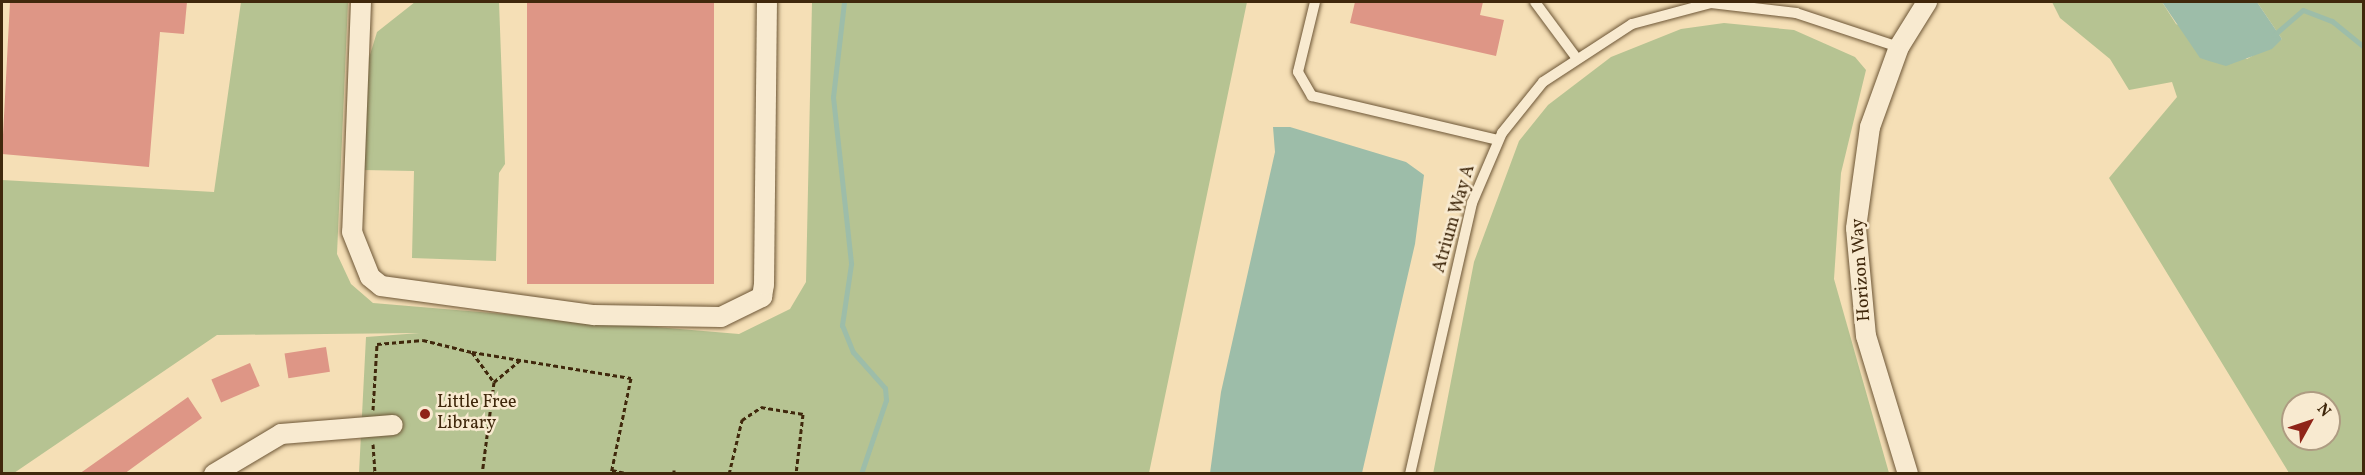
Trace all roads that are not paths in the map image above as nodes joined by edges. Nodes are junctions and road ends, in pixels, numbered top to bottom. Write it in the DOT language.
graph roads {
  1 [pos="361,2"];
  2 [pos="767,2"];
  3 [pos="1315,2"];
  4 [pos="1535,2"];
  5 [pos="1927,2"];
  6 [pos="1671,6"];
  7 [pos="1899,46"];
  8 [pos="1575,56"];
  9 [pos="1498,140"];
  10 [pos="393,425"];
  11 [pos="214,474"];
  12 [pos="1410,474"];
  13 [pos="1908,474"];
  1 -- 2 [label="street"];
  3 -- 9 [label="lane"];
  4 -- 8 [label="lane"];
  5 -- 7 [label="street, Horizon Way"];
  6 -- 7 [label="lane, Atrium Way A"];
  6 -- 8 [label="lane, Atrium Way A"];
  7 -- 13 [label="street, Horizon Way"];
  8 -- 9 [label="lane, Atrium Way A"];
  9 -- 12 [label="lane, Atrium Way A"];
  10 -- 11 [label="street"];
}
